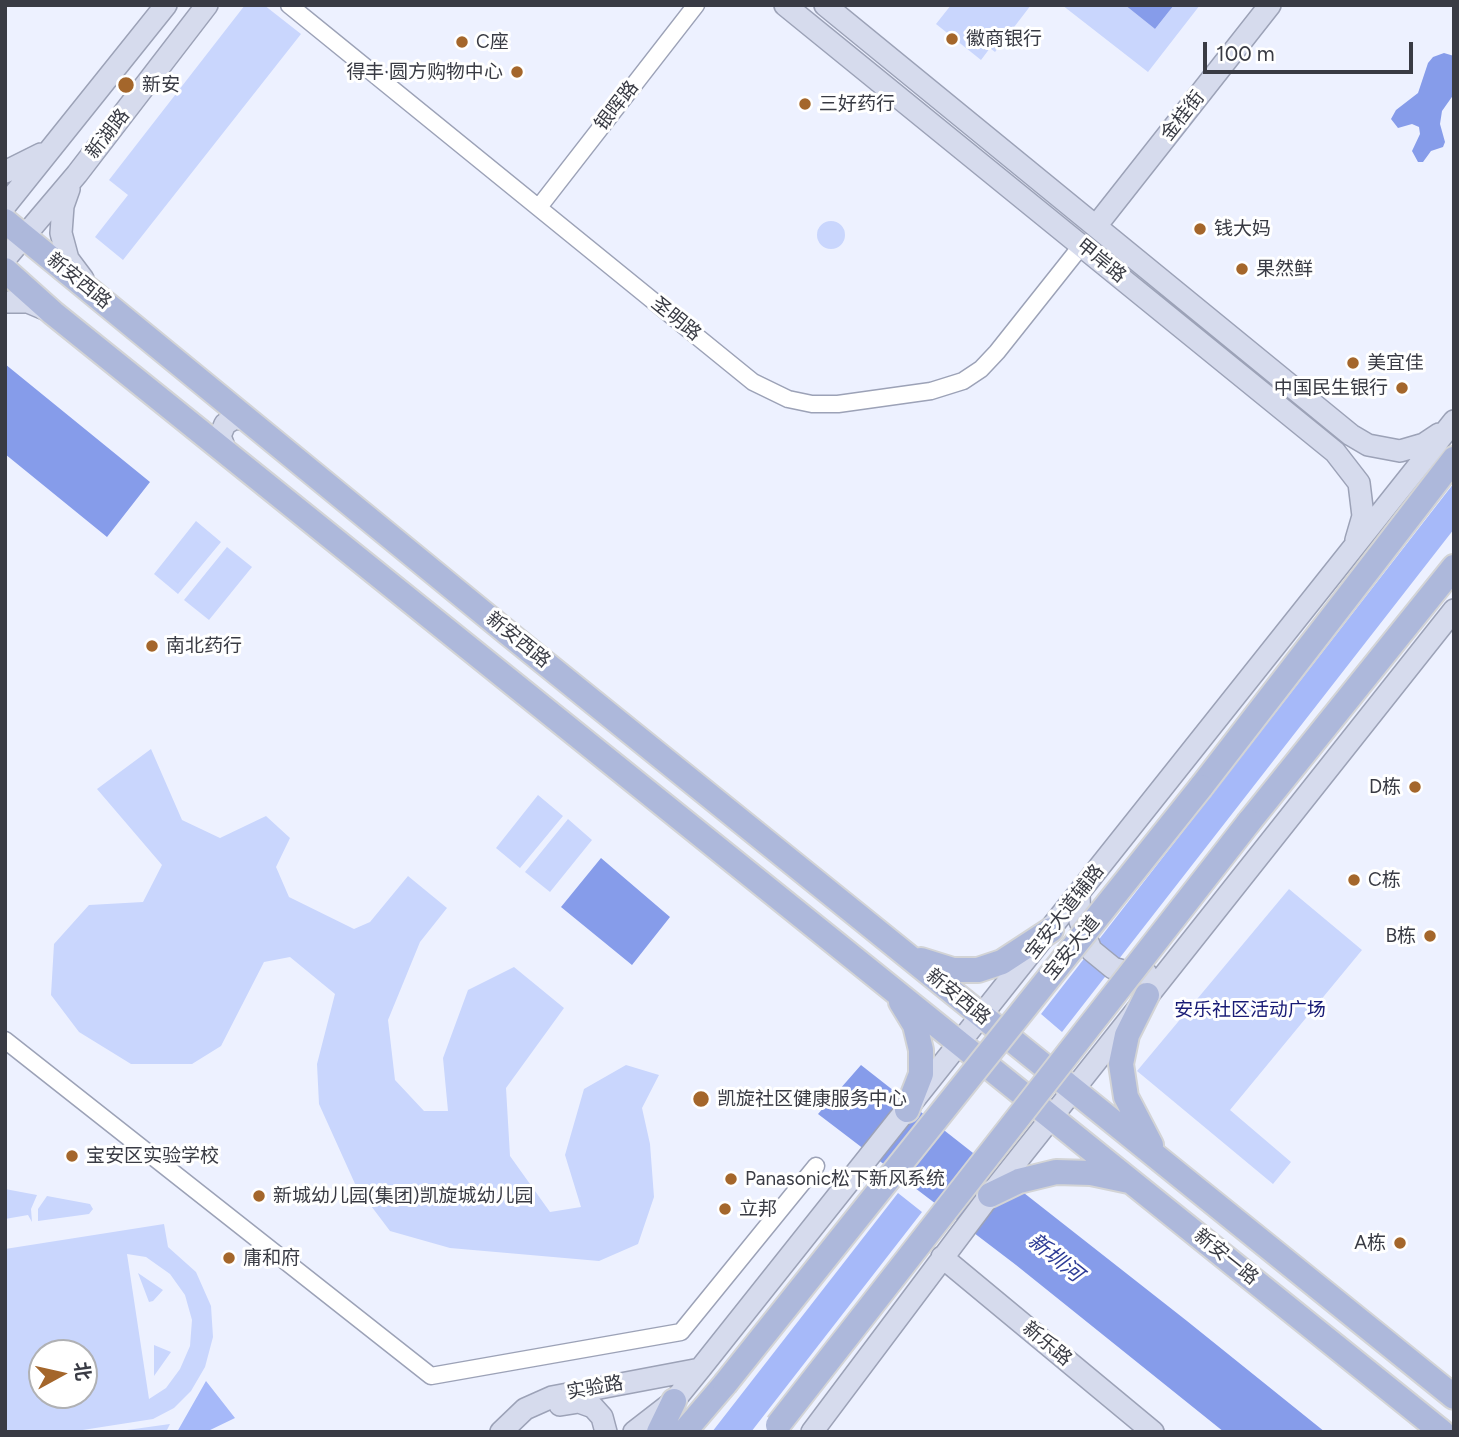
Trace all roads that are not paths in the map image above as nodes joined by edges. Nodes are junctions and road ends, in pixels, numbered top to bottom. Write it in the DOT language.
graph roads {
  1 [pos="166,5"];
  2 [pos="208,5"];
  3 [pos="289,5"];
  4 [pos="696,5"];
  5 [pos="785,5"];
  6 [pos="825,5"];
  7 [pos="1270,5"];
  8 [pos="62,137"];
  9 [pos="5,172"];
  10 [pos="77,174"];
  11 [pos="5,205"];
  12 [pos="538,207"];
  13 [pos="5,221"];
  14 [pos="1096,226"];
  15 [pos="25,237"];
  16 [pos="1082,245"];
  17 [pos="5,260"];
  18 [pos="5,271"];
  19 [pos="1178,293"];
  20 [pos="101,299"];
  21 [pos="5,302"];
  22 [pos="53,313"];
  23 [pos="1165,313"];
  24 [pos="249,420"];
  25 [pos="1450,425"];
  26 [pos="226,452"];
  27 [pos="1454,459"];
  28 [pos="1354,546"];
  29 [pos="1454,567"];
  30 [pos="1454,610"];
  31 [pos="1079,895"];
  32 [pos="1051,930"];
  33 [pos="895,946"];
  34 [pos="1174,961"];
  35 [pos="877,975"];
  36 [pos="1147,995"];
  37 [pos="982,1016"];
  38 [pos="5,1040"];
  39 [pos="961,1043"];
  40 [pos="1032,1056"];
  41 [pos="1010,1082"];
  42 [pos="1073,1090"];
  43 [pos="914,1101"];
  44 [pos="1052,1116"];
  45 [pos="1161,1160"];
  46 [pos="816,1166"];
  47 [pos="1019,1173"];
  48 [pos="1133,1181"];
  49 [pos="990,1195"];
  50 [pos="942,1257"];
  51 [pos="700,1369"];
  52 [pos="1454,1397"];
  53 [pos="674,1401"];
  54 [pos="775,1428"];
  55 [pos="501,1432"];
  56 [pos="518,1432"];
  57 [pos="606,1432"];
  58 [pos="634,1432"];
  59 [pos="659,1432"];
  60 [pos="684,1432"];
  61 [pos="812,1432"];
  62 [pos="1153,1432"];
  63 [pos="1442,1432"];
  1 -- 8 [label="main road, 新湖路"];
  2 -- 10 [label="main road, 新湖路"];
  3 -- 12 [label="street, 圣明路"];
  4 -- 12 [label="street, 银晖路"];
  5 -- 16 [label="main road, 甲岸路"];
  6 -- 14 [label="main road, 甲岸路"];
  7 -- 14 [label="main road, 金桂街"];
  8 -- 9 [label="main road"];
  8 -- 11 [label="main road, 新湖路"];
  10 -- 15 [label="main road, 新湖路"];
  10 -- 20 [label="main road"];
  12 -- 16 [label="street, 圣明路"];
  13 -- 15 [label="main road, 新安西路"];
  14 -- 19 [label="main road, 甲岸路"];
  15 -- 17 [label="main road, 新湖路"];
  15 -- 20 [label="main road, 新安西路"];
  16 -- 23 [label="main road, 甲岸路"];
  18 -- 22 [label="main road, 新安西路"];
  19 -- 23 [label="main road"];
  19 -- 25 [label="main road, 甲岸路"];
  20 -- 24 [label="main road, 新安西路"];
  21 -- 22 [label="main road"];
  22 -- 26 [label="main road, 新安西路"];
  23 -- 28 [label="main road, 甲岸路"];
  24 -- 26 [label="main road"];
  24 -- 33 [label="main road, 新安西路"];
  25 -- 28 [label="main road, 宝安大道辅路"];
  26 -- 35 [label="main road, 新安西路"];
  27 -- 60 [label="main road, 宝安大道, bridge"];
  28 -- 31 [label="main road, 宝安大道辅路"];
  29 -- 54 [label="main road, bridge"];
  30 -- 34 [label="main road"];
  31 -- 32 [label="main road, 宝安大道辅路"];
  31 -- 34 [label="main road"];
  32 -- 33 [label="main road"];
  32 -- 37 [label="main road, 宝安大道辅路"];
  33 -- 37 [label="main road, 新安西路"];
  34 -- 36 [label="main road"];
  35 -- 39 [label="main road, 新安西路"];
  35 -- 43 [label="main road"];
  36 -- 42 [label="main road"];
  36 -- 45 [label="main road"];
  37 -- 39 [label="main road, 宝安大道辅路"];
  37 -- 40 [label="main road, 新安西路"];
  38 -- 46 [label="street"];
  39 -- 41 [label="main road, 新安西路"];
  39 -- 43 [label="main road, 宝安大道辅路"];
  40 -- 42 [label="main road, 新安一路"];
  41 -- 44 [label="main road, 新安一路"];
  42 -- 44 [label="main road"];
  42 -- 45 [label="main road, 新安一路"];
  43 -- 51 [label="main road, 宝安大道辅路"];
  44 -- 47 [label="main road"];
  44 -- 48 [label="main road, 新安一路"];
  45 -- 52 [label="main road, 新安一路"];
  47 -- 48 [label="main road"];
  47 -- 49 [label="main road"];
  48 -- 63 [label="main road, 新安一路"];
  49 -- 50 [label="main road"];
  50 -- 61 [label="main road"];
  50 -- 62 [label="main road, 新乐路"];
  51 -- 53 [label="main road, 宝安大道辅路"];
  51 -- 55 [label="main road, 实验路"];
  53 -- 58 [label="main road, 宝安大道辅路"];
  53 -- 59 [label="main road"];
  56 -- 57 [label="main road, 实验路"];
}
